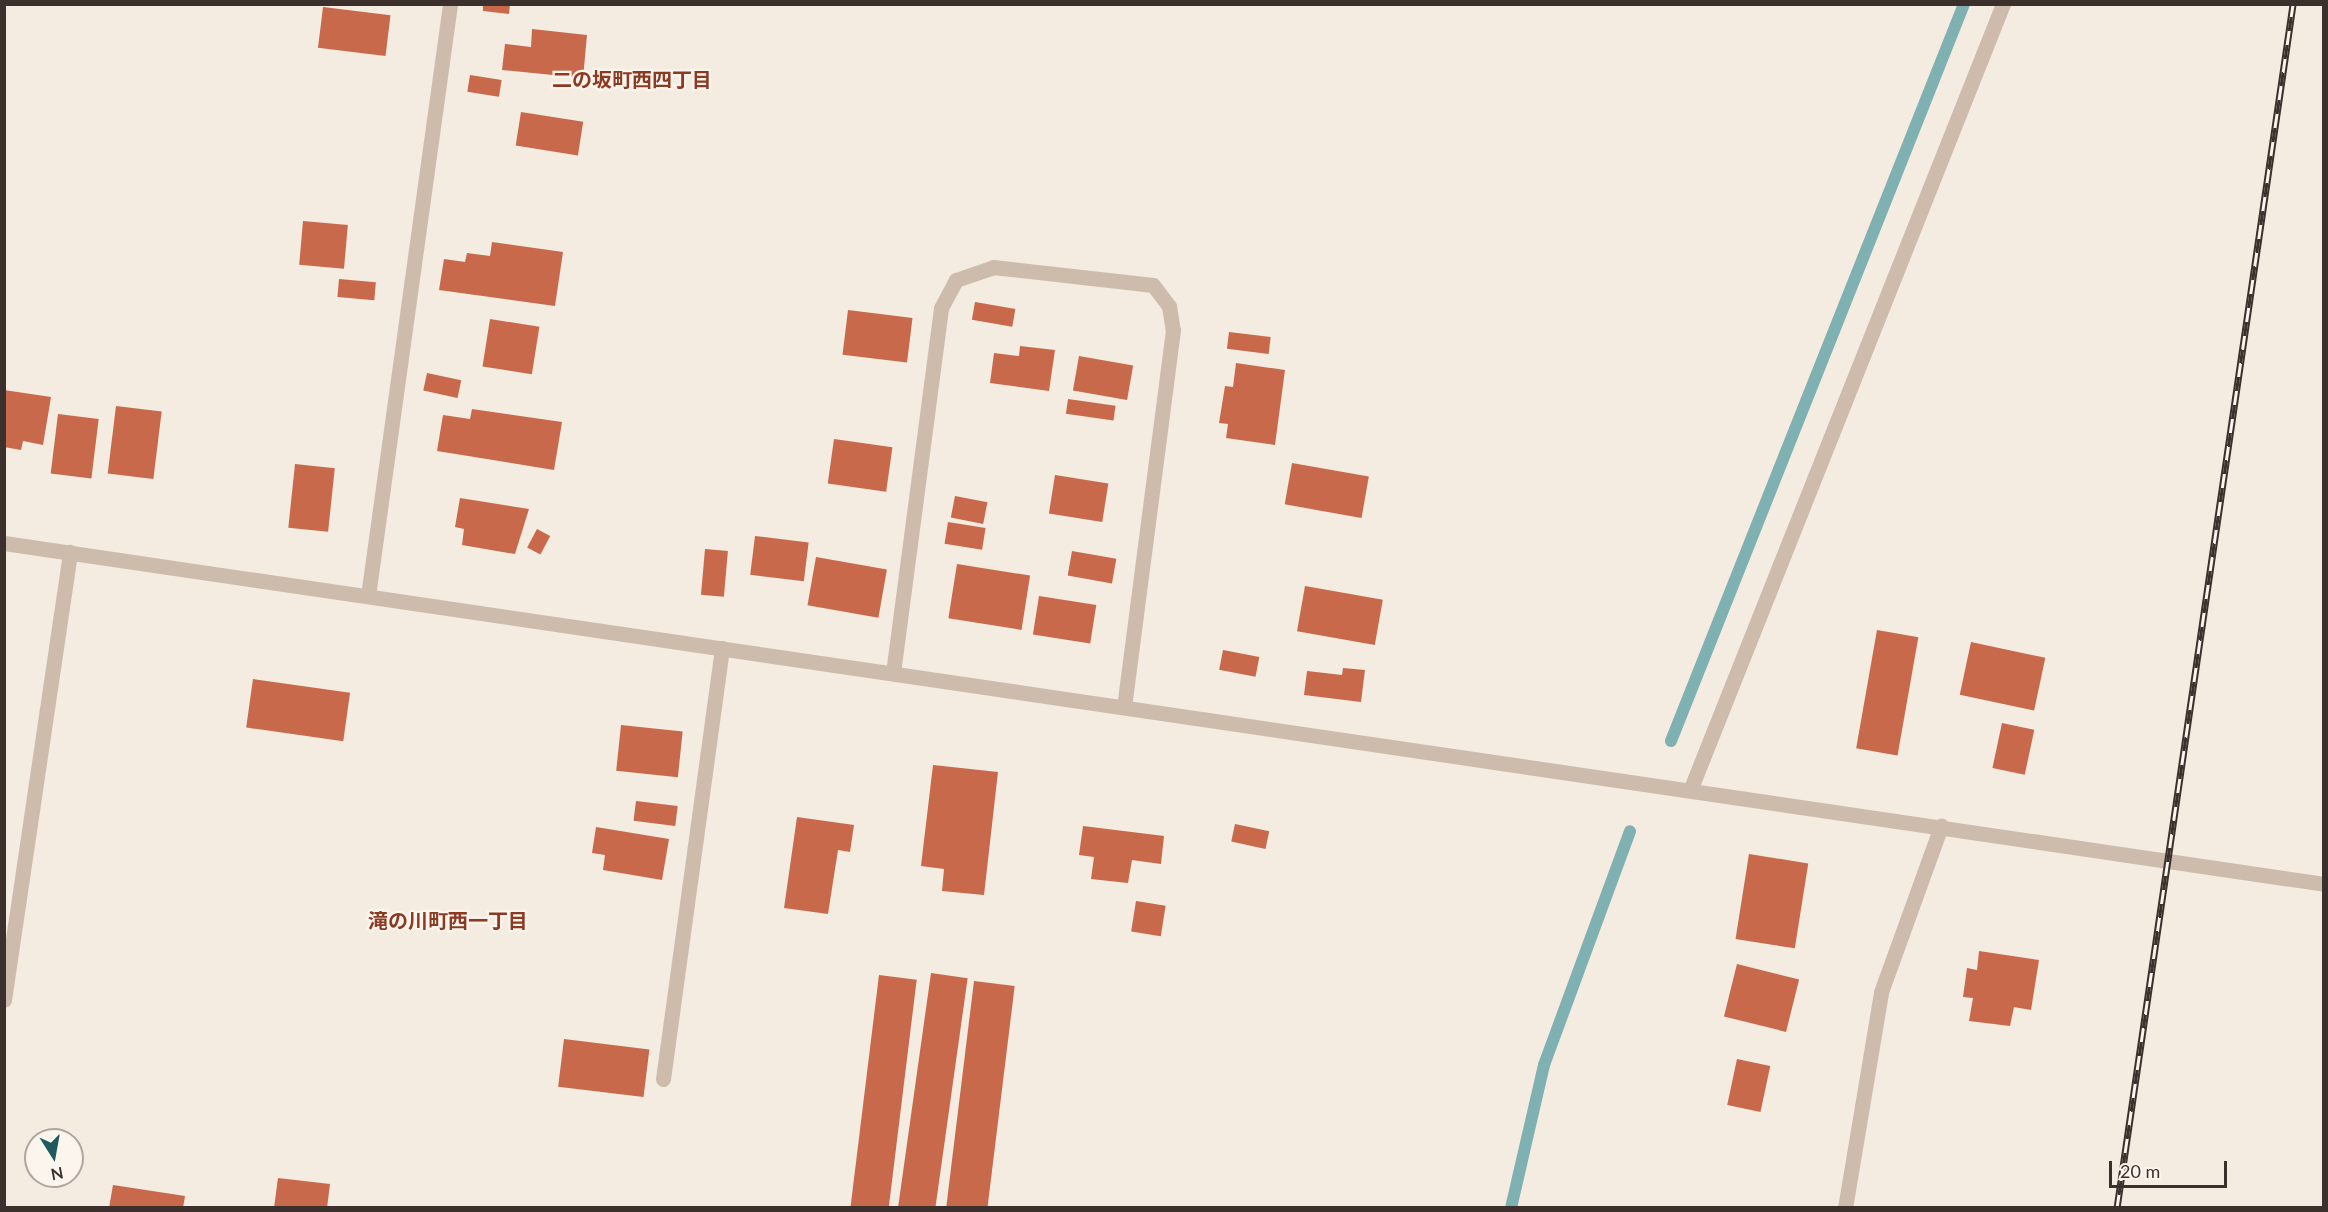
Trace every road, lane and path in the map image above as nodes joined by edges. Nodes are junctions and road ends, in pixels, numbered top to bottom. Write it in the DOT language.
graph roads {
  1 [pos="450,4"];
  2 [pos="2004,4"];
  3 [pos="4,543"];
  4 [pos="70,552"];
  5 [pos="368,596"];
  6 [pos="722,648"];
  7 [pos="892,673"];
  8 [pos="1124,706"];
  9 [pos="1691,788"];
  10 [pos="1941,826"];
  11 [pos="2324,884"];
  12 [pos="4,1000"];
  13 [pos="663,1079"];
  14 [pos="1845,1208"];
  1 -- 5 [label="street"];
  2 -- 9 [label="street"];
  3 -- 4 [label="street"];
  4 -- 5 [label="street"];
  4 -- 12 [label="street"];
  5 -- 6 [label="street"];
  6 -- 7 [label="street"];
  6 -- 13 [label="street"];
  7 -- 8 [label="street"];
  7 -- 8 [label="street"];
  8 -- 9 [label="street"];
  9 -- 10 [label="street"];
  10 -- 11 [label="street"];
  10 -- 14 [label="street"];
}
